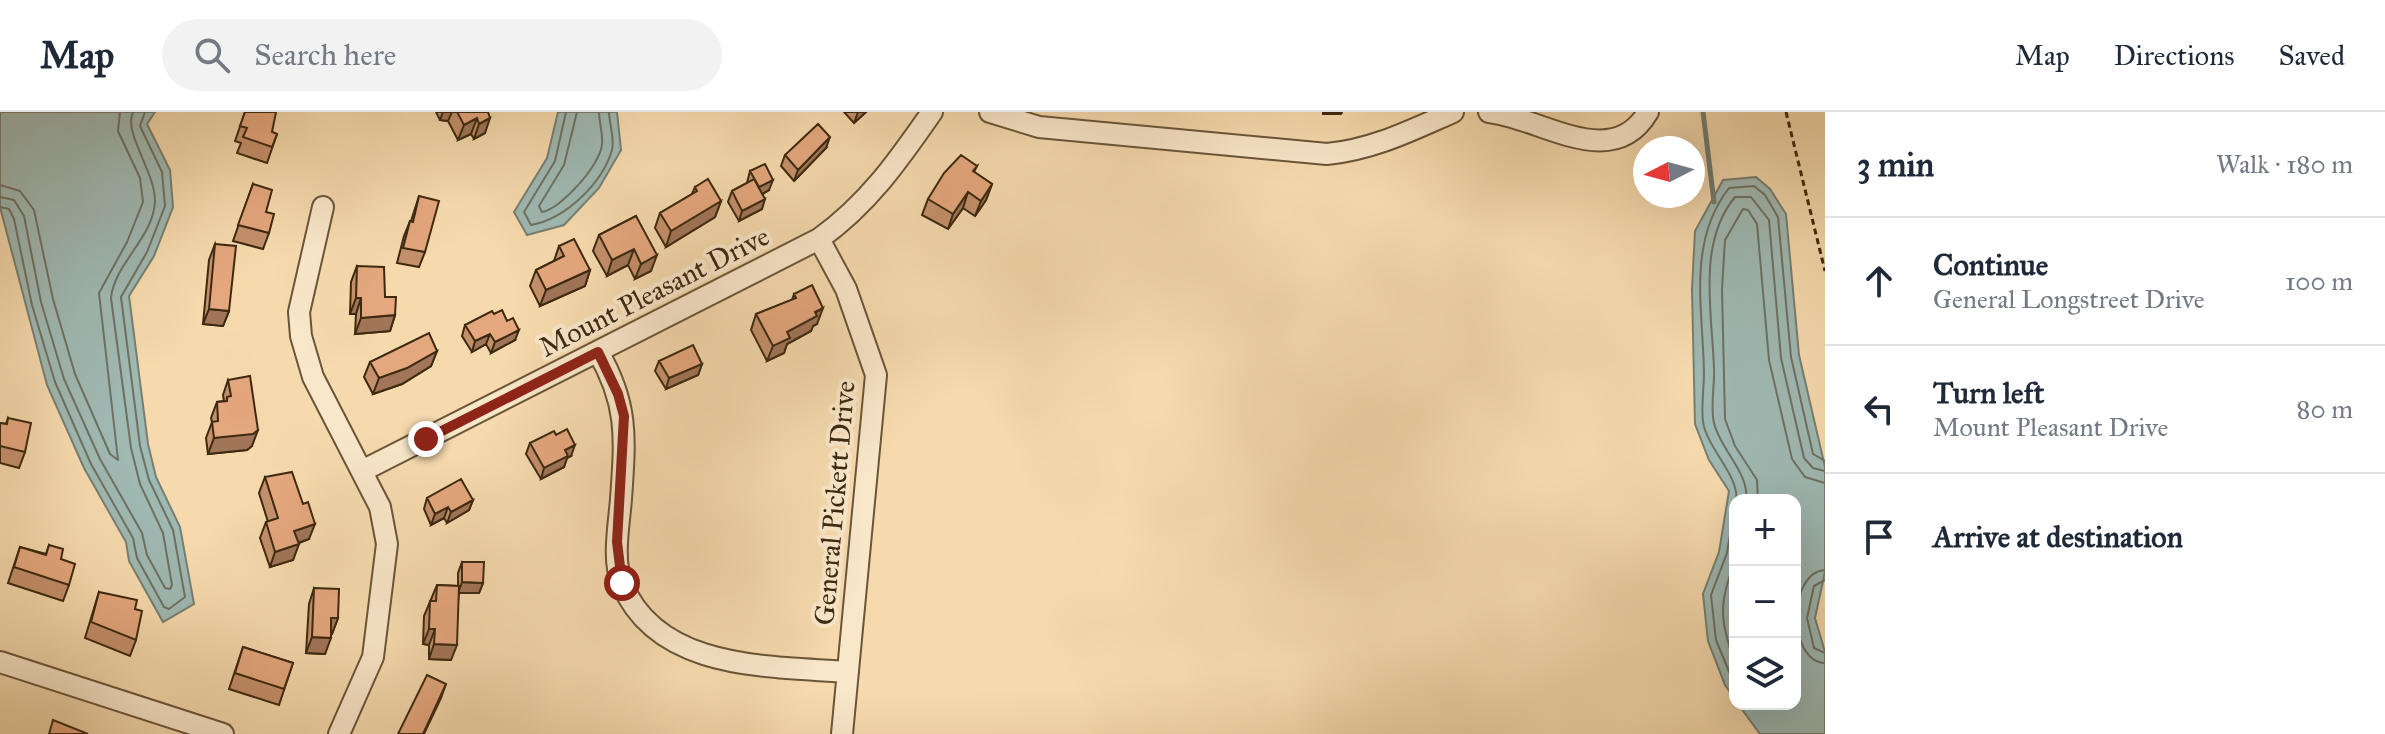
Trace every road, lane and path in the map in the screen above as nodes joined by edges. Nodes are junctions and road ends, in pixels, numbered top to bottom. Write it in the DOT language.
graph roads {
  1 [pos="932,112"];
  2 [pos="990,112"];
  3 [pos="1453,112"];
  4 [pos="1489,112"];
  5 [pos="1648,112"];
  6 [pos="1786,112"];
  7 [pos="323,207"];
  8 [pos="819,239"];
  9 [pos="1825,271"];
  10 [pos="598,352"];
  11 [pos="362,471"];
  12 [pos="0,662"];
  13 [pos="848,672"];
  14 [pos="223,734"];
  15 [pos="339,734"];
  16 [pos="842,734"];
  1 -- 8 [label="street, Mount Pleasant Drive"];
  2 -- 3 [label="street"];
  4 -- 5 [label="street"];
  6 -- 9 [label="path"];
  7 -- 11 [label="street"];
  8 -- 10 [label="street, Mount Pleasant Drive"];
  8 -- 13 [label="street, General Pickett Drive"];
  10 -- 11 [label="street, Mount Pleasant Drive"];
  10 -- 13 [label="street"];
  11 -- 15 [label="street"];
  12 -- 14 [label="street"];
  13 -- 16 [label="street, General Pickett Drive"];
}
